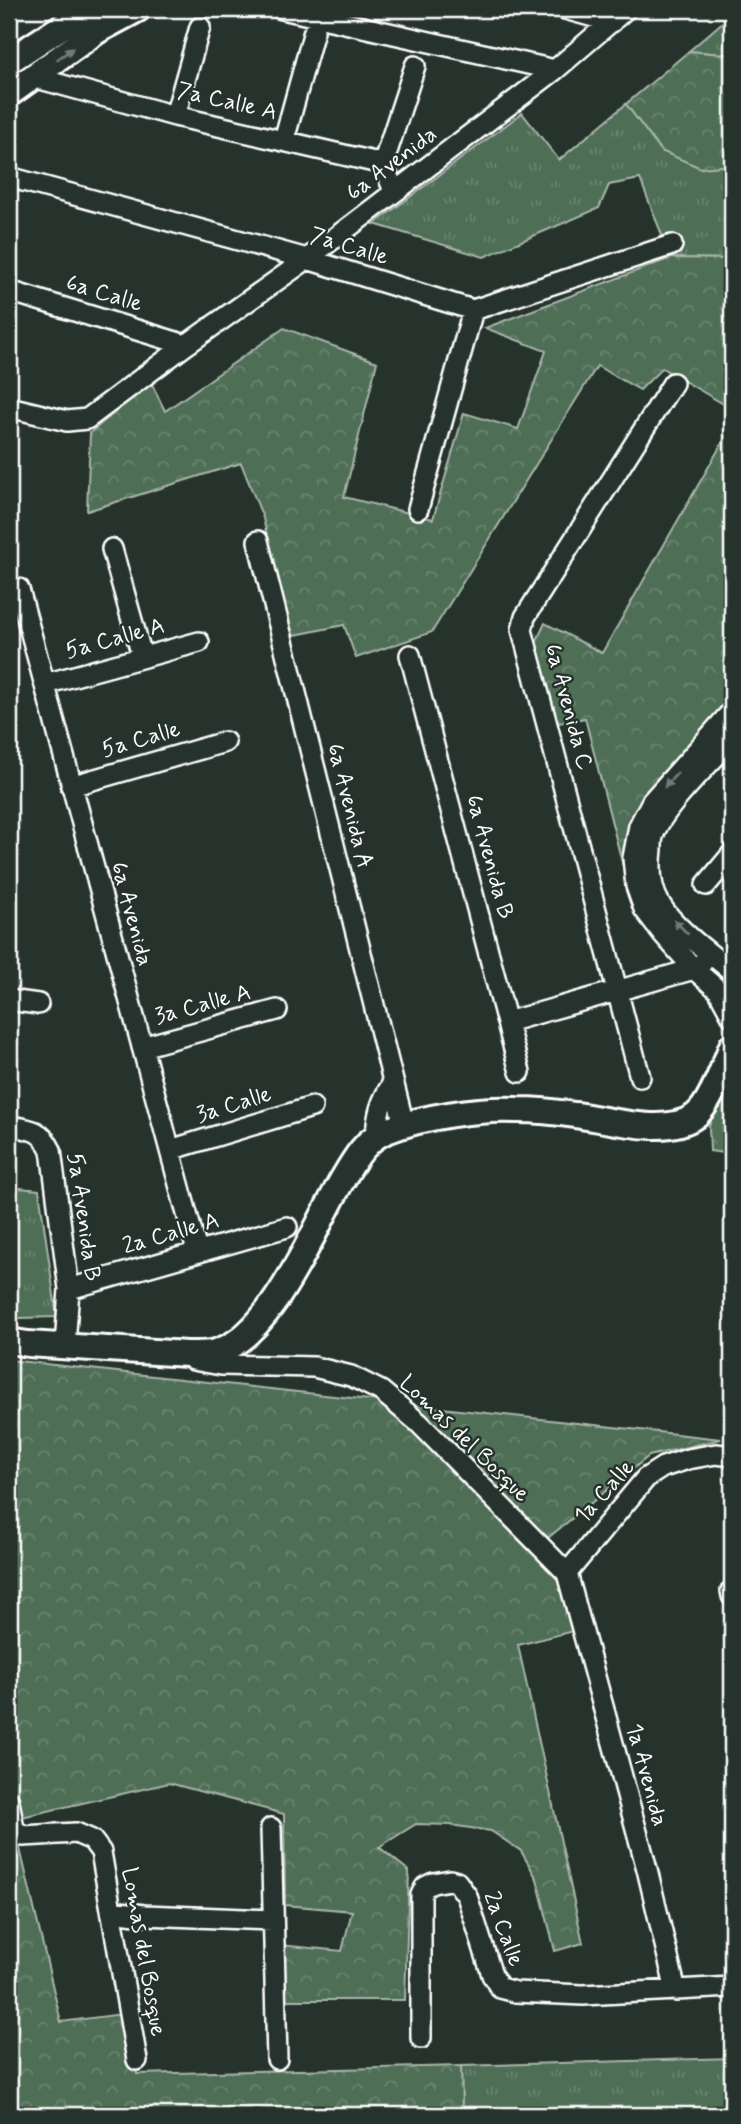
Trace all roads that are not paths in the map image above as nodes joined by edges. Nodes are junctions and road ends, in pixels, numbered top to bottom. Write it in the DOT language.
graph roads {
  1 [pos="89,9"];
  2 [pos="138,9"];
  3 [pos="282,9"];
  4 [pos="565,9"];
  5 [pos="619,15"];
  6 [pos="200,27"];
  7 [pos="314,31"];
  8 [pos="9,61"];
  9 [pos="415,66"];
  10 [pos="555,70"];
  11 [pos="33,77"];
  12 [pos="9,94"];
  13 [pos="175,116"];
  14 [pos="284,140"];
  15 [pos="383,164"];
  16 [pos="9,177"];
  17 [pos="394,191"];
  18 [pos="673,245"];
  19 [pos="307,259"];
  20 [pos="9,291"];
  21 [pos="474,310"];
  22 [pos="186,345"];
  23 [pos="673,383"];
  24 [pos="9,407"];
  25 [pos="418,509"];
  26 [pos="257,541"];
  27 [pos="112,550"];
  28 [pos="19,590"];
  29 [pos="199,642"];
  30 [pos="410,655"];
  31 [pos="142,656"];
  32 [pos="45,684"];
  33 [pos="732,711"];
  34 [pos="732,739"];
  35 [pos="225,742"];
  36 [pos="709,751"];
  37 [pos="71,786"];
  38 [pos="732,854"];
  39 [pos="706,885"];
  40 [pos="711,956"];
  41 [pos="694,969"];
  42 [pos="732,971"];
  43 [pos="618,992"];
  44 [pos="9,1000"];
  45 [pos="38,1004"];
  46 [pos="277,1010"];
  47 [pos="732,1016"];
  48 [pos="507,1022"];
  49 [pos="732,1046"];
  50 [pos="142,1047"];
  51 [pos="520,1072"];
  52 [pos="640,1077"];
  53 [pos="393,1083"];
  54 [pos="312,1107"];
  55 [pos="404,1125"];
  56 [pos="9,1126"];
  57 [pos="376,1136"];
  58 [pos="170,1150"];
  59 [pos="287,1227"];
  60 [pos="197,1251"];
  61 [pos="69,1289"];
  62 [pos="9,1341"];
  63 [pos="65,1346"];
  64 [pos="145,1351"];
  65 [pos="732,1456"];
  66 [pos="567,1573"];
  67 [pos="9,1801"];
  68 [pos="271,1828"];
  69 [pos="112,1911"];
  70 [pos="273,1920"];
  71 [pos="732,1987"];
  72 [pos="676,1991"];
  73 [pos="421,2038"];
  74 [pos="277,2059"];
  75 [pos="137,2060"];
  1 -- 8 [label="street"];
  11 -- 2 [label="street, one-way"];
  3 -- 10 [label="street"];
  4 -- 5 [label="street"];
  5 -- 10 [label="street, 6a Avenida"];
  6 -- 13 [label="street"];
  7 -- 14 [label="street"];
  9 -- 15 [label="street"];
  10 -- 17 [label="street, 6a Avenida"];
  11 -- 12 [label="street"];
  11 -- 13 [label="street, 7a Calle A"];
  13 -- 14 [label="street, 7a Calle A"];
  14 -- 15 [label="street, 7a Calle A"];
  15 -- 17 [label="street"];
  16 -- 19 [label="street, 7a Calle"];
  17 -- 19 [label="street, 6a Avenida"];
  18 -- 21 [label="street"];
  19 -- 21 [label="street, 7a Calle"];
  19 -- 22 [label="street, 6a Avenida"];
  20 -- 22 [label="street, 6a Calle"];
  21 -- 25 [label="street"];
  22 -- 24 [label="street, 6a Avenida"];
  23 -- 43 [label="street, 6a Avenida C"];
  26 -- 53 [label="street, 6a Avenida A"];
  27 -- 31 [label="street"];
  28 -- 32 [label="street, 6a Avenida"];
  29 -- 31 [label="street, 5a Calle A"];
  30 -- 48 [label="street, 6a Avenida B"];
  31 -- 32 [label="street, 5a Calle A"];
  32 -- 37 [label="street, 6a Avenida"];
  33 -- 36 [label="street"];
  34 -- 36 [label="street"];
  35 -- 37 [label="street, 5a Calle"];
  40 -- 36 [label="street, one-way"];
  36 -- 41 [label="street, one-way"];
  37 -- 50 [label="street, 6a Avenida"];
  38 -- 39 [label="street"];
  40 -- 41 [label="street"];
  40 -- 42 [label="street"];
  41 -- 43 [label="street"];
  41 -- 47 [label="street"];
  43 -- 48 [label="street"];
  43 -- 52 [label="street, 6a Avenida C"];
  44 -- 45 [label="street"];
  46 -- 50 [label="street, 3a Calle A"];
  48 -- 51 [label="street, 6a Avenida B"];
  49 -- 55 [label="street"];
  50 -- 58 [label="street, 6a Avenida"];
  53 -- 55 [label="street, 6a Avenida A"];
  53 -- 57 [label="street"];
  54 -- 58 [label="street, 3a Calle"];
  55 -- 57 [label="street"];
  56 -- 61 [label="street, 5a Avenida B"];
  57 -- 64 [label="street"];
  58 -- 60 [label="street, 6a Avenida"];
  59 -- 60 [label="street, 2a Calle A"];
  60 -- 61 [label="street, 2a Calle A"];
  61 -- 63 [label="street, 5a Avenida B"];
  62 -- 63 [label="street"];
  63 -- 64 [label="street"];
  64 -- 66 [label="street, Lomas del Bosque"];
  65 -- 66 [label="street, 1a Calle"];
  66 -- 72 [label="street, 1a Avenida"];
  67 -- 69 [label="street, Lomas del Bosque"];
  68 -- 70 [label="street"];
  69 -- 70 [label="street"];
  69 -- 75 [label="street, Lomas del Bosque"];
  70 -- 74 [label="street"];
  71 -- 72 [label="street, 2a Calle"];
  72 -- 73 [label="street, 2a Calle"];
}
